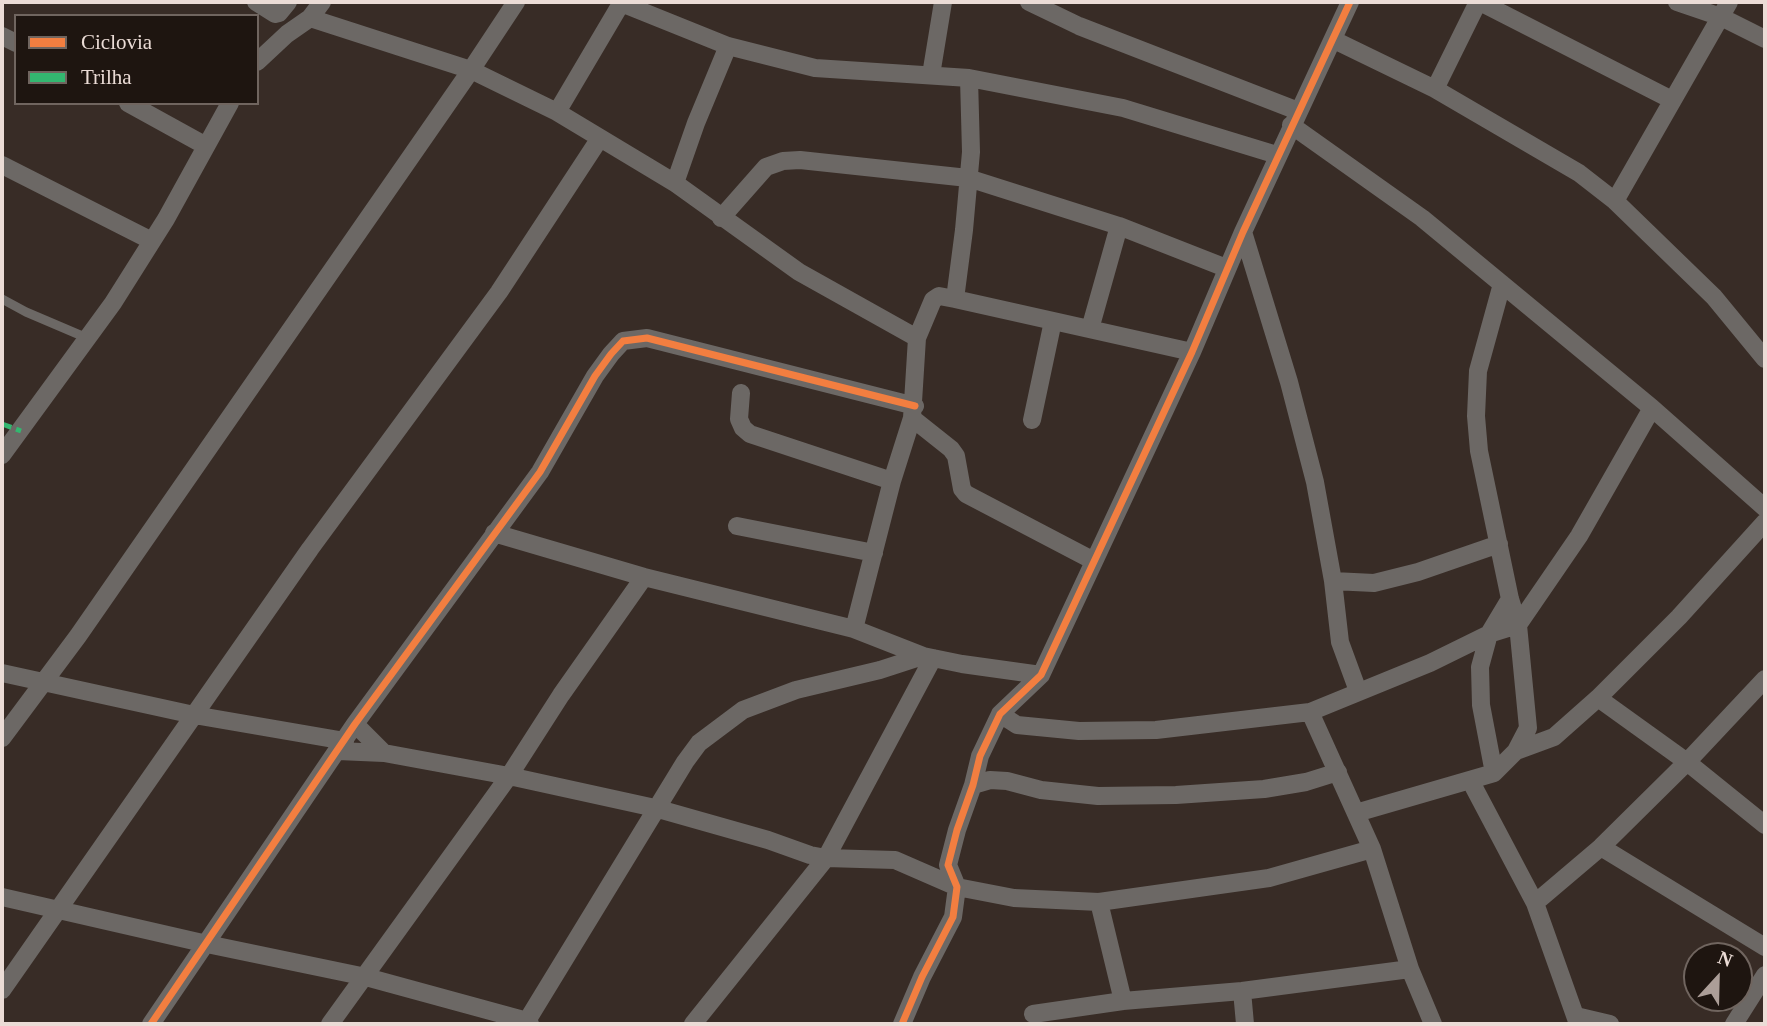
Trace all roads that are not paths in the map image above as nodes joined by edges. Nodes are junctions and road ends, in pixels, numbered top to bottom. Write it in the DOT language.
graph roads {
  1 [pos="256,2"];
  2 [pos="288,2"];
  3 [pos="322,2"];
  4 [pos="516,2"];
  5 [pos="621,2"];
  6 [pos="943,2"];
  7 [pos="1029,2"];
  8 [pos="1350,2"];
  9 [pos="1479,2"];
  10 [pos="1677,2"];
  11 [pos="1725,9"];
  12 [pos="310,18"];
  13 [pos="1765,39"];
  14 [pos="1334,40"];
  15 [pos="728,46"];
  16 [pos="259,60"];
  17 [pos="471,70"];
  18 [pos="930,75"];
  19 [pos="970,78"];
  20 [pos="1435,89"];
  21 [pos="1672,100"];
  22 [pos="132,105"];
  23 [pos="229,105"];
  24 [pos="557,112"];
  25 [pos="1295,118"];
  26 [pos="600,138"];
  27 [pos="206,146"];
  28 [pos="1277,155"];
  29 [pos="2,164"];
  30 [pos="968,178"];
  31 [pos="675,183"];
  32 [pos="1615,201"];
  33 [pos="721,218"];
  34 [pos="1119,226"];
  35 [pos="1243,232"];
  36 [pos="152,241"];
  37 [pos="1226,268"];
  38 [pos="1502,284"];
  39 [pos="2,299"];
  40 [pos="955,299"];
  41 [pos="1053,321"];
  42 [pos="1090,329"];
  43 [pos="918,338"];
  44 [pos="89,339"];
  45 [pos="1192,352"];
  46 [pos="1765,359"];
  47 [pos="741,393"];
  48 [pos="1651,408"];
  49 [pos="913,412"];
  50 [pos="1032,420"];
  51 [pos="2,455"];
  52 [pos="892,481"];
  53 [pos="1765,508"];
  54 [pos="1765,522"];
  55 [pos="737,526"];
  56 [pos="494,533"];
  57 [pos="1499,544"];
  58 [pos="874,553"];
  59 [pos="1094,561"];
  60 [pos="644,577"];
  61 [pos="1333,581"];
  62 [pos="1510,599"];
  63 [pos="1518,625"];
  64 [pos="854,629"];
  65 [pos="1489,634"];
  66 [pos="928,657"];
  67 [pos="2,673"];
  68 [pos="1041,675"];
  69 [pos="1765,679"];
  70 [pos="43,684"];
  71 [pos="1358,691"];
  72 [pos="1598,698"];
  73 [pos="1310,712"];
  74 [pos="1000,714"];
  75 [pos="194,715"];
  76 [pos="355,724"];
  77 [pos="2,738"];
  78 [pos="342,746"];
  79 [pos="1517,751"];
  80 [pos="384,753"];
  81 [pos="1687,762"];
  82 [pos="1338,772"];
  83 [pos="1494,773"];
  84 [pos="509,776"];
  85 [pos="1470,779"];
  86 [pos="973,785"];
  87 [pos="655,808"];
  88 [pos="1356,813"];
  89 [pos="1765,825"];
  90 [pos="1601,847"];
  91 [pos="1373,849"];
  92 [pos="826,858"];
  93 [pos="957,887"];
  94 [pos="2,897"];
  95 [pos="1100,902"];
  96 [pos="1535,903"];
  97 [pos="58,910"];
  98 [pos="207,944"];
  99 [pos="1765,947"];
  100 [pos="1410,969"];
  101 [pos="1765,975"];
  102 [pos="366,976"];
  103 [pos="2,990"];
  104 [pos="1242,991"];
  105 [pos="1123,1001"];
  106 [pos="1033,1014"];
  107 [pos="1577,1020"];
  108 [pos="527,1023"];
  109 [pos="151,1024"];
  110 [pos="330,1024"];
  111 [pos="693,1024"];
  112 [pos="902,1024"];
  113 [pos="1245,1024"];
  114 [pos="1433,1024"];
  115 [pos="1610,1024"];
  116 [pos="1734,1024"];
  1 -- 2 [label="street"];
  3 -- 12 [label="street"];
  4 -- 17 [label="street"];
  5 -- 15 [label="street"];
  5 -- 24 [label="street"];
  6 -- 18 [label="street"];
  7 -- 25 [label="street"];
  8 -- 14 [label="street"];
  9 -- 20 [label="street"];
  9 -- 21 [label="street"];
  10 -- 11 [label="street"];
  11 -- 13 [label="street"];
  11 -- 21 [label="street"];
  12 -- 16 [label="street"];
  12 -- 17 [label="street"];
  14 -- 20 [label="street"];
  14 -- 25 [label="street"];
  15 -- 18 [label="street"];
  15 -- 31 [label="street"];
  17 -- 24 [label="street"];
  17 -- 70 [label="street"];
  18 -- 19 [label="street"];
  19 -- 28 [label="street"];
  19 -- 30 [label="street"];
  20 -- 32 [label="street"];
  21 -- 32 [label="street"];
  22 -- 27 [label="street"];
  23 -- 27 [label="street"];
  24 -- 26 [label="street"];
  25 -- 28 [label="street"];
  25 -- 38 [label="street"];
  26 -- 31 [label="street"];
  26 -- 75 [label="street"];
  27 -- 36 [label="street"];
  28 -- 35 [label="street"];
  29 -- 36 [label="street"];
  30 -- 33 [label="street"];
  30 -- 34 [label="street"];
  30 -- 40 [label="street"];
  31 -- 33 [label="street"];
  32 -- 46 [label="street"];
  33 -- 43 [label="street"];
  34 -- 37 [label="street"];
  34 -- 42 [label="street"];
  35 -- 37 [label="street"];
  35 -- 61 [label="street"];
  36 -- 44 [label="street"];
  37 -- 45 [label="street"];
  38 -- 48 [label="street"];
  38 -- 57 [label="street"];
  39 -- 44 [label="lane"];
  40 -- 41 [label="street"];
  40 -- 43 [label="street"];
  41 -- 42 [label="street"];
  41 -- 50 [label="street"];
  42 -- 45 [label="street"];
  43 -- 49 [label="street"];
  44 -- 51 [label="street"];
  45 -- 59 [label="street"];
  47 -- 52 [label="street"];
  48 -- 53 [label="street"];
  48 -- 63 [label="street"];
  49 -- 52 [label="street"];
  49 -- 56 [label="street"];
  49 -- 59 [label="street"];
  52 -- 58 [label="street"];
  54 -- 72 [label="street"];
  55 -- 58 [label="street"];
  56 -- 60 [label="street"];
  56 -- 76 [label="street"];
  57 -- 61 [label="street"];
  57 -- 62 [label="street"];
  58 -- 64 [label="street"];
  59 -- 68 [label="street"];
  60 -- 64 [label="street"];
  60 -- 84 [label="street"];
  61 -- 71 [label="street"];
  62 -- 63 [label="street"];
  62 -- 65 [label="street"];
  63 -- 65 [label="street"];
  63 -- 79 [label="street"];
  64 -- 66 [label="street"];
  65 -- 71 [label="street"];
  65 -- 83 [label="street"];
  66 -- 68 [label="street"];
  66 -- 87 [label="street"];
  66 -- 92 [label="street"];
  67 -- 70 [label="street"];
  68 -- 74 [label="street"];
  69 -- 81 [label="street"];
  70 -- 75 [label="street"];
  70 -- 77 [label="street"];
  71 -- 73 [label="street"];
  72 -- 79 [label="street"];
  72 -- 81 [label="street"];
  73 -- 74 [label="street"];
  73 -- 82 [label="street"];
  74 -- 86 [label="street"];
  75 -- 78 [label="street"];
  75 -- 97 [label="street"];
  76 -- 78 [label="street"];
  76 -- 80 [label="street"];
  78 -- 80 [label="street"];
  78 -- 98 [label="street"];
  79 -- 83 [label="street"];
  80 -- 84 [label="street"];
  81 -- 89 [label="street"];
  81 -- 90 [label="street"];
  82 -- 86 [label="street"];
  82 -- 88 [label="street"];
  83 -- 85 [label="street"];
  84 -- 87 [label="street"];
  84 -- 102 [label="street"];
  85 -- 88 [label="street"];
  85 -- 96 [label="street"];
  86 -- 93 [label="street"];
  87 -- 92 [label="street"];
  87 -- 108 [label="street"];
  88 -- 91 [label="street"];
  90 -- 96 [label="street"];
  90 -- 99 [label="street"];
  91 -- 95 [label="street"];
  91 -- 100 [label="street"];
  92 -- 93 [label="street"];
  92 -- 111 [label="street"];
  93 -- 95 [label="street"];
  93 -- 112 [label="street"];
  94 -- 97 [label="street"];
  95 -- 105 [label="street"];
  96 -- 107 [label="street"];
  97 -- 98 [label="street"];
  97 -- 103 [label="street"];
  98 -- 102 [label="street"];
  98 -- 109 [label="street"];
  100 -- 104 [label="street"];
  100 -- 114 [label="street"];
  101 -- 116 [label="street"];
  102 -- 108 [label="street"];
  102 -- 110 [label="street"];
  104 -- 105 [label="street"];
  104 -- 113 [label="street"];
  105 -- 106 [label="street"];
  107 -- 115 [label="street"];
}
